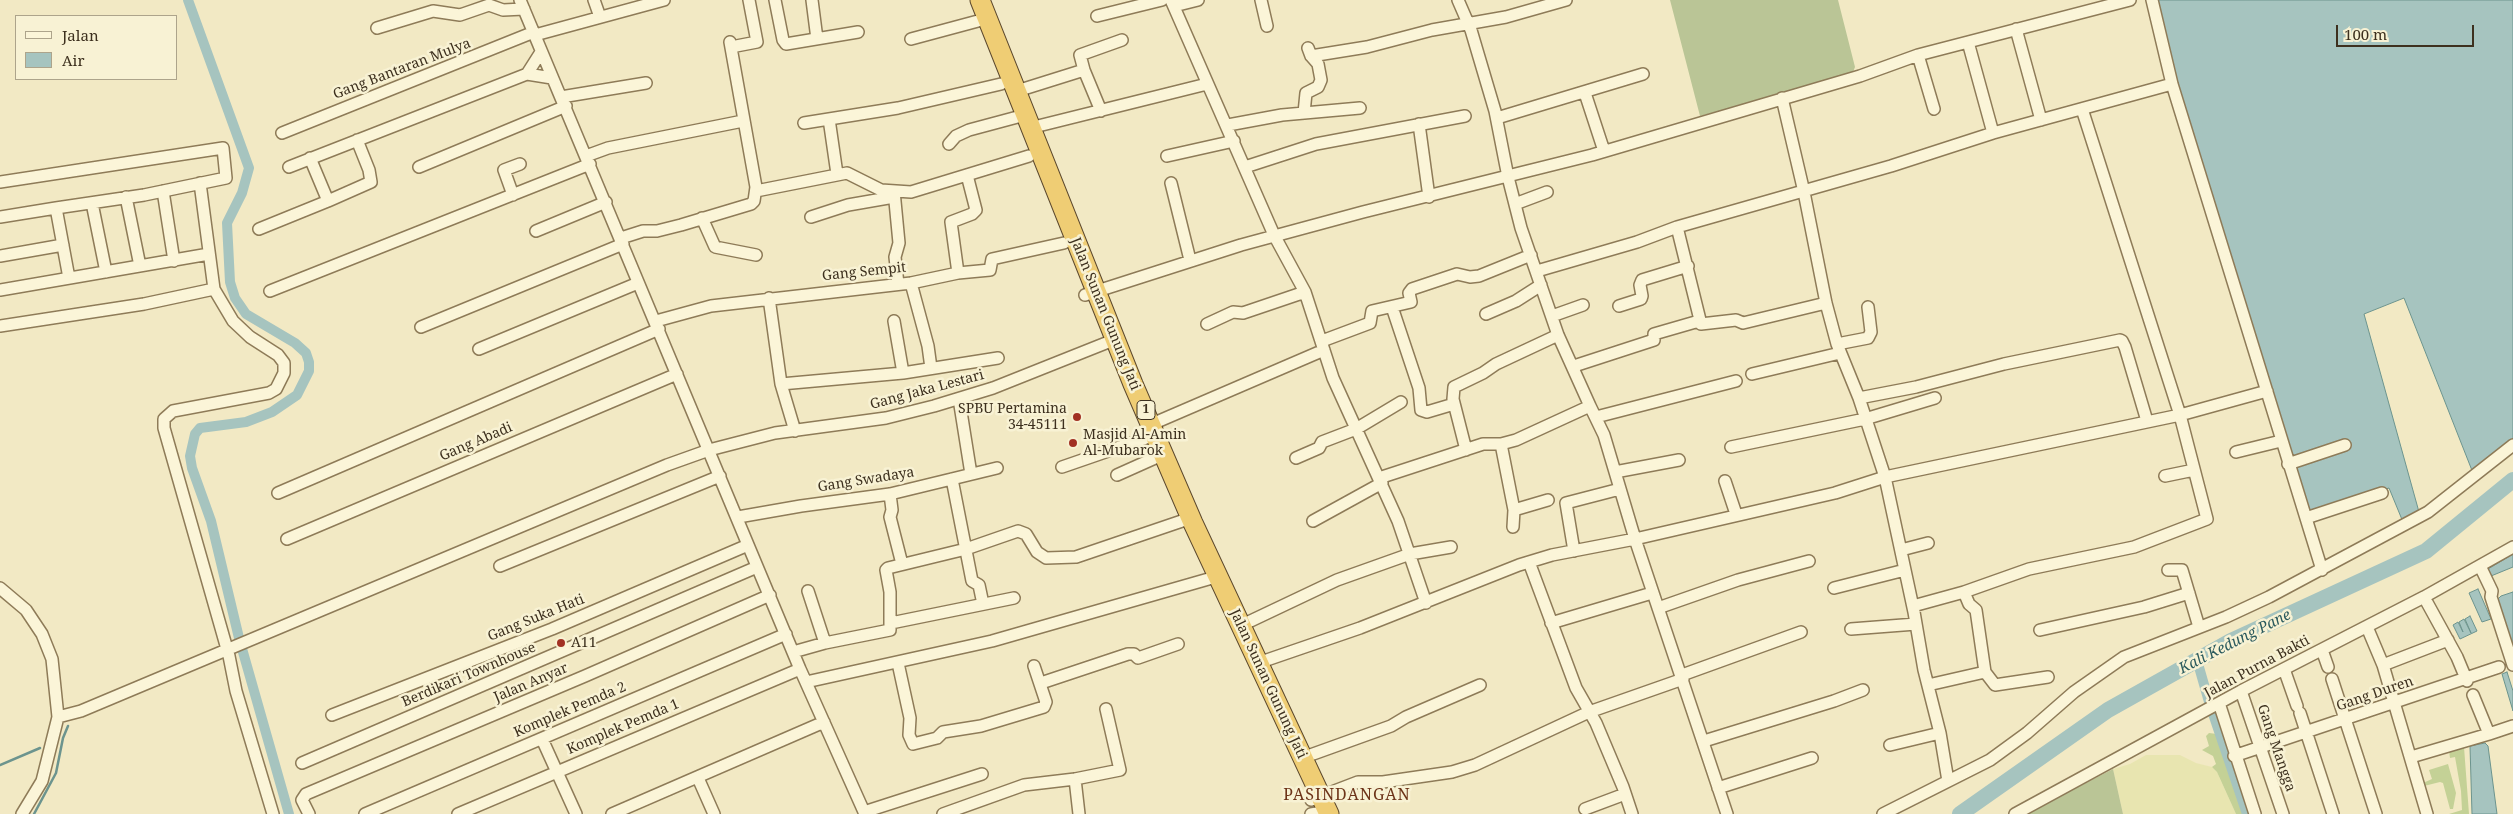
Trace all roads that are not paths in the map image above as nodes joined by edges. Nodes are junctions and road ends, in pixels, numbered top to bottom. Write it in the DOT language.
graph roads {
  1 [pos="594,0"];
  2 [pos="664,0"];
  3 [pos="749,0"];
  4 [pos="775,0"];
  5 [pos="812,0"];
  6 [pos="969,0"];
  7 [pos="980,0"];
  8 [pos="1162,0"];
  9 [pos="1198,0"];
  10 [pos="1261,0"];
  11 [pos="1458,0"];
  12 [pos="1566,0"];
  13 [pos="2130,0"];
  14 [pos="2152,0"];
  15 [pos="489,2"];
  16 [pos="1172,3"];
  17 [pos="633,4"];
  18 [pos="522,5"];
  19 [pos="1528,5"];
  20 [pos="1097,16"];
  21 [pos="600,17"];
  22 [pos="978,21"];
  23 [pos="1468,24"];
  24 [pos="1267,26"];
  25 [pos="376,28"];
  26 [pos="2016,29"];
  27 [pos="858,32"];
  28 [pos="534,34"];
  29 [pos="818,39"];
  30 [pos="911,39"];
  31 [pos="1122,40"];
  32 [pos="1968,42"];
  33 [pos="541,52"];
  34 [pos="1918,56"];
  35 [pos="1084,70"];
  36 [pos="527,74"];
  37 [pos="1643,74"];
  38 [pos="552,78"];
  39 [pos="1005,80"];
  40 [pos="646,82"];
  41 [pos="1207,84"];
  42 [pos="2172,84"];
  43 [pos="1585,92"];
  44 [pos="1782,98"];
  45 [pos="563,101"];
  46 [pos="1360,108"];
  47 [pos="1934,109"];
  48 [pos="2082,109"];
  49 [pos="1101,111"];
  50 [pos="1304,113"];
  51 [pos="1465,116"];
  52 [pos="1497,118"];
  53 [pos="829,119"];
  54 [pos="2041,120"];
  55 [pos="743,121"];
  56 [pos="804,123"];
  57 [pos="1419,124"];
  58 [pos="1228,125"];
  59 [pos="1993,133"];
  60 [pos="282,134"];
  61 [pos="1027,134"];
  62 [pos="357,140"];
  63 [pos="1234,141"];
  64 [pos="949,144"];
  65 [pos="1604,151"];
  66 [pos="1167,156"];
  67 [pos="310,158"];
  68 [pos="588,160"];
  69 [pos="520,164"];
  70 [pos="289,167"];
  71 [pos="419,167"];
  72 [pos="1245,167"];
  73 [pos="837,174"];
  74 [pos="967,175"];
  75 [pos="1508,177"];
  76 [pos="0,182"];
  77 [pos="200,183"];
  78 [pos="1171,183"];
  79 [pos="756,190"];
  80 [pos="163,191"];
  81 [pos="1547,192"];
  82 [pos="1804,192"];
  83 [pos="894,194"];
  84 [pos="513,195"];
  85 [pos="126,197"];
  86 [pos="1052,197"];
  87 [pos="1429,197"];
  88 [pos="92,202"];
  89 [pos="328,202"];
  90 [pos="606,202"];
  91 [pos="1515,204"];
  92 [pos="56,208"];
  93 [pos="0,217"];
  94 [pos="811,217"];
  95 [pos="702,218"];
  96 [pos="1677,227"];
  97 [pos="259,229"];
  98 [pos="536,231"];
  99 [pos="1275,236"];
  100 [pos="622,241"];
  101 [pos="1064,243"];
  102 [pos="63,245"];
  103 [pos="210,254"];
  104 [pos="756,255"];
  105 [pos="1531,255"];
  106 [pos="0,256"];
  107 [pos="174,260"];
  108 [pos="1190,260"];
  109 [pos="140,266"];
  110 [pos="1688,266"];
  111 [pos="1537,271"];
  112 [pos="106,272"];
  113 [pos="958,273"];
  114 [pos="69,278"];
  115 [pos="638,283"];
  116 [pos="911,283"];
  117 [pos="898,284"];
  118 [pos="1541,285"];
  119 [pos="214,289"];
  120 [pos="0,290"];
  121 [pos="270,291"];
  122 [pos="1305,292"];
  123 [pos="769,298"];
  124 [pos="1093,301"];
  125 [pos="1826,303"];
  126 [pos="1583,305"];
  127 [pos="1619,306"];
  128 [pos="1392,307"];
  129 [pos="1868,307"];
  130 [pos="1486,314"];
  131 [pos="1552,316"];
  132 [pos="894,321"];
  133 [pos="1699,321"];
  134 [pos="1207,324"];
  135 [pos="658,325"];
  136 [pos="0,326"];
  137 [pos="420,327"];
  138 [pos="1558,335"];
  139 [pos="1110,341"];
  140 [pos="1323,346"];
  141 [pos="479,349"];
  142 [pos="1838,349"];
  143 [pos="998,358"];
  144 [pos="1574,366"];
  145 [pos="931,368"];
  146 [pos="903,373"];
  147 [pos="677,374"];
  148 [pos="1752,374"];
  149 [pos="1736,382"];
  150 [pos="781,384"];
  151 [pos="2267,392"];
  152 [pos="1859,398"];
  153 [pos="1935,398"];
  154 [pos="959,399"];
  155 [pos="1401,402"];
  156 [pos="1454,404"];
  157 [pos="1593,411"];
  158 [pos="2180,415"];
  159 [pos="1865,419"];
  160 [pos="2147,421"];
  161 [pos="1356,428"];
  162 [pos="795,431"];
  163 [pos="1149,431"];
  164 [pos="2281,441"];
  165 [pos="1501,444"];
  166 [pos="2345,445"];
  167 [pos="2513,445"];
  168 [pos="1731,447"];
  169 [pos="709,450"];
  170 [pos="1466,450"];
  171 [pos="2236,452"];
  172 [pos="1155,458"];
  173 [pos="1296,458"];
  174 [pos="1679,460"];
  175 [pos="2288,464"];
  176 [pos="1062,467"];
  177 [pos="997,468"];
  178 [pos="2194,470"];
  179 [pos="1615,472"];
  180 [pos="971,474"];
  181 [pos="1117,475"];
  182 [pos="720,476"];
  183 [pos="2165,476"];
  184 [pos="1885,477"];
  185 [pos="952,479"];
  186 [pos="1380,481"];
  187 [pos="1725,481"];
  188 [pos="1620,489"];
  189 [pos="2382,493"];
  190 [pos="278,494"];
  191 [pos="890,494"];
  192 [pos="1178,498"];
  193 [pos="1548,500"];
  194 [pos="1514,510"];
  195 [pos="1736,514"];
  196 [pos="738,517"];
  197 [pos="2306,518"];
  198 [pos="1313,521"];
  199 [pos="1187,523"];
  200 [pos="1513,527"];
  201 [pos="288,539"];
  202 [pos="1635,539"];
  203 [pos="1928,543"];
  204 [pos="748,545"];
  205 [pos="1451,547"];
  206 [pos="2513,547"];
  207 [pos="966,549"];
  208 [pos="1901,550"];
  209 [pos="1574,551"];
  210 [pos="1410,554"];
  211 [pos="1809,560"];
  212 [pos="1529,562"];
  213 [pos="902,564"];
  214 [pos="500,566"];
  215 [pos="2480,566"];
  216 [pos="757,567"];
  217 [pos="1905,570"];
  218 [pos="2168,570"];
  219 [pos="2322,570"];
  220 [pos="1214,578"];
  221 [pos="0,588"];
  222 [pos="1834,588"];
  223 [pos="808,591"];
  224 [pos="1964,592"];
  225 [pos="1652,593"];
  226 [pos="2189,593"];
  227 [pos="770,596"];
  228 [pos="2424,597"];
  229 [pos="1014,598"];
  230 [pos="1426,603"];
  231 [pos="983,604"];
  232 [pos="1913,606"];
  233 [pos="1658,608"];
  234 [pos="891,623"];
  235 [pos="1551,623"];
  236 [pos="1916,624"];
  237 [pos="1240,626"];
  238 [pos="2199,627"];
  239 [pos="2367,627"];
  240 [pos="1851,629"];
  241 [pos="2040,630"];
  242 [pos="1801,632"];
  243 [pos="786,634"];
  244 [pos="2448,640"];
  245 [pos="825,643"];
  246 [pos="1178,644"];
  247 [pos="229,649"];
  248 [pos="2322,650"];
  249 [pos="793,652"];
  250 [pos="898,662"];
  251 [pos="1258,662"];
  252 [pos="2383,665"];
  253 [pos="2513,665"];
  254 [pos="1034,666"];
  255 [pos="2328,667"];
  256 [pos="2499,667"];
  257 [pos="800,669"];
  258 [pos="2284,669"];
  259 [pos="1985,672"];
  260 [pos="1683,677"];
  261 [pos="2048,677"];
  262 [pos="2332,679"];
  263 [pos="2466,680"];
  264 [pos="806,682"];
  265 [pos="1041,683"];
  266 [pos="1480,685"];
  267 [pos="1928,685"];
  268 [pos="1863,690"];
  269 [pos="2241,691"];
  270 [pos="2473,695"];
  271 [pos="2219,703"];
  272 [pos="2395,704"];
  273 [pos="1106,709"];
  274 [pos="1589,712"];
  275 [pos="332,715"];
  276 [pos="58,718"];
  277 [pos="2346,720"];
  278 [pos="824,722"];
  279 [pos="2513,726"];
  280 [pos="1940,733"];
  281 [pos="2307,733"];
  282 [pos="2489,734"];
  283 [pos="542,739"];
  284 [pos="1704,741"];
  285 [pos="1890,745"];
  286 [pos="2260,747"];
  287 [pos="2234,756"];
  288 [pos="2411,757"];
  289 [pos="1302,758"];
  290 [pos="1812,758"];
  291 [pos="302,763"];
  292 [pos="557,772"];
  293 [pos="982,774"];
  294 [pos="698,778"];
  295 [pos="1075,779"];
  296 [pos="1948,781"];
  297 [pos="1718,788"];
  298 [pos="1625,794"];
  299 [pos="1318,809"];
  300 [pos="1585,809"];
  301 [pos="865,813"];
  302 [pos="22,814"];
  303 [pos="274,814"];
  304 [pos="309,814"];
  305 [pos="365,814"];
  306 [pos="458,814"];
  307 [pos="576,814"];
  308 [pos="612,814"];
  309 [pos="714,814"];
  310 [pos="943,814"];
  311 [pos="1079,814"];
  312 [pos="1632,814"];
  313 [pos="1727,814"];
  314 [pos="1882,814"];
  315 [pos="2015,814"];
  316 [pos="2255,814"];
  317 [pos="2283,814"];
  318 [pos="2333,814"];
  319 [pos="2376,814"];
  320 [pos="2427,814"];
  1 -- 21 [label="street"];
  2 -- 17 [label="street, Gang Bantaran Mulya"];
  3 -- 55 [label="street"];
  4 -- 29 [label="street"];
  5 -- 29 [label="street"];
  6 -- 22 [label="highway, 1"];
  7 -- 39 [label="highway, 1"];
  8 -- 20 [label="street"];
  9 -- 16 [label="street"];
  10 -- 24 [label="street"];
  11 -- 23 [label="street"];
  12 -- 19 [label="street"];
  13 -- 26 [label="street"];
  14 -- 42 [label="street"];
  15 -- 18 [label="street"];
  15 -- 25 [label="street"];
  16 -- 41 [label="street"];
  17 -- 21 [label="street, Gang Bantaran Mulya"];
  18 -- 28 [label="street"];
  19 -- 23 [label="street"];
  21 -- 28 [label="street, Gang Bantaran Mulya"];
  22 -- 30 [label="street"];
  22 -- 39 [label="highway, 1"];
  23 -- 50 [label="street"];
  23 -- 52 [label="street"];
  26 -- 32 [label="street"];
  26 -- 54 [label="street"];
  27 -- 29 [label="street"];
  28 -- 33 [label="street"];
  28 -- 60 [label="street, Gang Bantaran Mulya"];
  31 -- 35 [label="street"];
  32 -- 34 [label="street"];
  32 -- 59 [label="street"];
  33 -- 36 [label="street"];
  33 -- 38 [label="street"];
  34 -- 44 [label="street"];
  34 -- 47 [label="street"];
  35 -- 39 [label="street"];
  35 -- 49 [label="street"];
  36 -- 38 [label="street"];
  36 -- 62 [label="street"];
  37 -- 43 [label="street"];
  38 -- 45 [label="street"];
  39 -- 53 [label="street"];
  39 -- 61 [label="highway, 1"];
  40 -- 45 [label="street"];
  41 -- 49 [label="street"];
  41 -- 58 [label="street"];
  42 -- 48 [label="street"];
  42 -- 151 [label="street"];
  43 -- 52 [label="street"];
  43 -- 65 [label="street"];
  44 -- 65 [label="street"];
  44 -- 82 [label="street"];
  45 -- 68 [label="street"];
  45 -- 71 [label="street"];
  46 -- 50 [label="street"];
  48 -- 54 [label="street"];
  48 -- 158 [label="street"];
  49 -- 61 [label="street"];
  50 -- 58 [label="street"];
  51 -- 57 [label="street"];
  52 -- 75 [label="street"];
  53 -- 56 [label="street"];
  53 -- 73 [label="street"];
  54 -- 59 [label="street"];
  55 -- 68 [label="street"];
  55 -- 79 [label="street"];
  57 -- 72 [label="street"];
  57 -- 87 [label="street"];
  58 -- 63 [label="street"];
  59 -- 82 [label="street"];
  61 -- 64 [label="street"];
  61 -- 74 [label="street"];
  61 -- 86 [label="highway, 1"];
  62 -- 67 [label="street"];
  62 -- 89 [label="street"];
  63 -- 66 [label="street"];
  63 -- 72 [label="street"];
  65 -- 75 [label="street"];
  67 -- 70 [label="street"];
  67 -- 89 [label="street"];
  68 -- 84 [label="street"];
  68 -- 90 [label="street"];
  69 -- 84 [label="street"];
  72 -- 99 [label="street"];
  73 -- 79 [label="street"];
  73 -- 83 [label="street"];
  74 -- 83 [label="street"];
  74 -- 113 [label="street"];
  75 -- 87 [label="street"];
  75 -- 91 [label="street"];
  76 -- 77 [label="street"];
  77 -- 80 [label="street"];
  77 -- 103 [label="street"];
  78 -- 108 [label="street"];
  79 -- 95 [label="street"];
  80 -- 85 [label="street"];
  80 -- 107 [label="street"];
  81 -- 91 [label="street"];
  82 -- 96 [label="street"];
  82 -- 125 [label="street"];
  83 -- 94 [label="street"];
  83 -- 117 [label="street"];
  84 -- 121 [label="street"];
  85 -- 88 [label="street"];
  85 -- 109 [label="street"];
  86 -- 101 [label="highway, 1"];
  86 -- 124 [label="highway, Jalan Sunan Gunung Jati / 1"];
  87 -- 99 [label="street"];
  88 -- 92 [label="street"];
  88 -- 112 [label="street"];
  89 -- 97 [label="street"];
  90 -- 98 [label="street"];
  90 -- 100 [label="street"];
  91 -- 105 [label="street"];
  92 -- 93 [label="street"];
  92 -- 102 [label="street"];
  95 -- 100 [label="street"];
  95 -- 104 [label="street"];
  96 -- 110 [label="street"];
  96 -- 111 [label="street"];
  99 -- 108 [label="street"];
  99 -- 122 [label="street"];
  100 -- 115 [label="street"];
  100 -- 137 [label="street"];
  101 -- 113 [label="street, Gang Sempit"];
  101 -- 124 [label="highway, 1"];
  102 -- 106 [label="street"];
  102 -- 114 [label="street"];
  103 -- 107 [label="street"];
  103 -- 119 [label="street"];
  105 -- 111 [label="street"];
  105 -- 128 [label="street"];
  107 -- 109 [label="street"];
  108 -- 124 [label="street"];
  109 -- 112 [label="street"];
  110 -- 127 [label="street"];
  110 -- 133 [label="street"];
  111 -- 118 [label="street"];
  112 -- 114 [label="street"];
  113 -- 116 [label="street, Gang Sempit"];
  114 -- 120 [label="street"];
  115 -- 135 [label="street"];
  115 -- 141 [label="street"];
  116 -- 117 [label="street, Gang Sempit"];
  116 -- 145 [label="street"];
  117 -- 123 [label="street, Gang Sempit"];
  118 -- 130 [label="street"];
  118 -- 131 [label="street"];
  119 -- 136 [label="street"];
  119 -- 247 [label="street"];
  122 -- 134 [label="street"];
  122 -- 140 [label="street"];
  123 -- 135 [label="street, Gang Sempit"];
  123 -- 150 [label="street"];
  124 -- 139 [label="highway, 1"];
  125 -- 133 [label="street"];
  125 -- 142 [label="street"];
  126 -- 131 [label="street"];
  128 -- 140 [label="street"];
  128 -- 156 [label="street"];
  129 -- 142 [label="street"];
  131 -- 138 [label="street"];
  132 -- 146 [label="street"];
  133 -- 144 [label="street"];
  135 -- 147 [label="street"];
  135 -- 190 [label="street, Gang Sempit"];
  138 -- 144 [label="street"];
  138 -- 156 [label="street"];
  139 -- 154 [label="street, Gang Jaka Lestari"];
  139 -- 163 [label="highway, 1"];
  140 -- 161 [label="street"];
  140 -- 163 [label="street"];
  142 -- 148 [label="street"];
  142 -- 152 [label="street"];
  143 -- 145 [label="street"];
  144 -- 157 [label="street"];
  145 -- 146 [label="street"];
  146 -- 150 [label="street"];
  147 -- 169 [label="street"];
  147 -- 201 [label="street, Gang Abadi"];
  149 -- 157 [label="street"];
  150 -- 162 [label="street"];
  151 -- 158 [label="street"];
  151 -- 164 [label="street"];
  152 -- 159 [label="street"];
  152 -- 160 [label="street"];
  153 -- 159 [label="street"];
  154 -- 162 [label="street, Gang Jaka Lestari"];
  154 -- 180 [label="street"];
  155 -- 161 [label="street"];
  156 -- 170 [label="street"];
  157 -- 165 [label="street"];
  157 -- 179 [label="street"];
  158 -- 160 [label="street"];
  158 -- 178 [label="street"];
  159 -- 168 [label="street"];
  159 -- 184 [label="street"];
  160 -- 184 [label="street"];
  161 -- 173 [label="street"];
  161 -- 186 [label="street"];
  162 -- 169 [label="street, Gang Jaka Lestari"];
  163 -- 172 [label="highway, 1"];
  163 -- 176 [label="street"];
  163 -- 192 [label="highway, 1"];
  164 -- 171 [label="street"];
  164 -- 175 [label="street"];
  165 -- 170 [label="street"];
  165 -- 194 [label="street"];
  166 -- 175 [label="street"];
  167 -- 219 [label="street"];
  169 -- 182 [label="street"];
  169 -- 247 [label="street, Gang Jaka Lestari"];
  170 -- 186 [label="street"];
  172 -- 181 [label="street"];
  172 -- 192 [label="highway, 1"];
  174 -- 179 [label="street"];
  175 -- 197 [label="street"];
  177 -- 180 [label="street, Gang Swadaya"];
  178 -- 183 [label="street"];
  178 -- 224 [label="street"];
  179 -- 188 [label="street"];
  180 -- 185 [label="street, Gang Swadaya"];
  182 -- 196 [label="street"];
  182 -- 214 [label="street"];
  184 -- 195 [label="street"];
  184 -- 208 [label="street"];
  185 -- 191 [label="street, Gang Swadaya"];
  185 -- 207 [label="street"];
  186 -- 198 [label="street"];
  186 -- 210 [label="street"];
  187 -- 195 [label="street"];
  188 -- 202 [label="street"];
  188 -- 209 [label="street"];
  189 -- 197 [label="street"];
  191 -- 196 [label="street, Gang Swadaya"];
  191 -- 213 [label="street"];
  192 -- 199 [label="highway, 1"];
  193 -- 194 [label="street"];
  194 -- 200 [label="street"];
  195 -- 202 [label="street"];
  196 -- 204 [label="street"];
  197 -- 219 [label="street"];
  199 -- 207 [label="street"];
  199 -- 220 [label="highway, 1"];
  202 -- 209 [label="street"];
  202 -- 225 [label="street"];
  203 -- 208 [label="street"];
  204 -- 216 [label="street"];
  204 -- 275 [label="street, Gang Suka Hati"];
  205 -- 210 [label="street"];
  206 -- 215 [label="street, Jalan Purna Bakti"];
  207 -- 213 [label="street"];
  207 -- 231 [label="street"];
  208 -- 217 [label="street"];
  209 -- 212 [label="street"];
  210 -- 230 [label="street"];
  210 -- 237 [label="street"];
  211 -- 233 [label="street"];
  212 -- 230 [label="street"];
  212 -- 235 [label="street"];
  213 -- 234 [label="street"];
  215 -- 228 [label="street, Jalan Purna Bakti"];
  215 -- 253 [label="street"];
  216 -- 227 [label="street"];
  216 -- 291 [label="street, Berdikari Townhouse"];
  217 -- 222 [label="street"];
  217 -- 232 [label="street"];
  218 -- 226 [label="street"];
  219 -- 238 [label="street"];
  220 -- 237 [label="highway, Jalan Sunan Gunung Jati / 1"];
  220 -- 250 [label="street"];
  220 -- 299 [label="highway, 1"];
  221 -- 276 [label="street"];
  223 -- 245 [label="street"];
  224 -- 232 [label="street"];
  224 -- 259 [label="street"];
  225 -- 233 [label="street"];
  225 -- 235 [label="street"];
  226 -- 238 [label="street"];
  226 -- 241 [label="street"];
  227 -- 243 [label="street"];
  227 -- 304 [label="street, Jalan Anyar"];
  228 -- 239 [label="street, Jalan Purna Bakti"];
  228 -- 244 [label="street"];
  229 -- 231 [label="street"];
  230 -- 251 [label="street"];
  231 -- 234 [label="street"];
  232 -- 236 [label="street"];
  233 -- 260 [label="street"];
  234 -- 245 [label="street"];
  235 -- 274 [label="street"];
  236 -- 240 [label="street"];
  236 -- 267 [label="street"];
  237 -- 251 [label="highway, Jalan Sunan Gunung Jati / 1"];
  238 -- 296 [label="street"];
  239 -- 248 [label="street, Jalan Purna Bakti"];
  239 -- 252 [label="street"];
  242 -- 260 [label="street"];
  243 -- 249 [label="street"];
  243 -- 283 [label="street, Komplek Pemda 2"];
  244 -- 252 [label="street"];
  244 -- 263 [label="street"];
  245 -- 249 [label="street"];
  246 -- 265 [label="street"];
  247 -- 276 [label="street, Gang Jaka Lestari"];
  247 -- 303 [label="street"];
  248 -- 255 [label="street"];
  248 -- 258 [label="street, Jalan Purna Bakti"];
  249 -- 257 [label="street"];
  250 -- 264 [label="street"];
  250 -- 265 [label="street"];
  251 -- 289 [label="highway, Jalan Sunan Gunung Jati / 1"];
  252 -- 272 [label="street"];
  254 -- 265 [label="street"];
  256 -- 263 [label="street, Gang Duren"];
  257 -- 264 [label="street"];
  257 -- 292 [label="street, Komplek Pemda 1"];
  258 -- 269 [label="street, Jalan Purna Bakti"];
  258 -- 281 [label="street"];
  259 -- 261 [label="street"];
  259 -- 267 [label="street"];
  260 -- 274 [label="street"];
  260 -- 284 [label="street"];
  262 -- 277 [label="street"];
  263 -- 272 [label="street, Gang Duren"];
  264 -- 278 [label="street"];
  266 -- 289 [label="street"];
  267 -- 280 [label="street"];
  268 -- 284 [label="street"];
  269 -- 271 [label="street, Jalan Purna Bakti"];
  269 -- 286 [label="street, Gang Mangga"];
  270 -- 282 [label="street"];
  271 -- 287 [label="street"];
  271 -- 315 [label="street, Jalan Purna Bakti"];
  272 -- 277 [label="street, Gang Duren"];
  272 -- 288 [label="street"];
  273 -- 295 [label="street"];
  274 -- 298 [label="street"];
  274 -- 299 [label="street"];
  276 -- 302 [label="street"];
  277 -- 281 [label="street, Gang Duren"];
  277 -- 319 [label="street"];
  278 -- 294 [label="street"];
  278 -- 301 [label="street"];
  279 -- 282 [label="street"];
  280 -- 285 [label="street"];
  280 -- 296 [label="street"];
  281 -- 286 [label="street, Gang Duren"];
  281 -- 318 [label="street"];
  282 -- 288 [label="street"];
  283 -- 292 [label="street"];
  283 -- 305 [label="street, Komplek Pemda 2"];
  284 -- 297 [label="street"];
  286 -- 287 [label="street, Gang Duren"];
  286 -- 317 [label="street, Gang Mangga"];
  287 -- 316 [label="street"];
  288 -- 320 [label="street"];
  289 -- 299 [label="highway, Jalan Sunan Gunung Jati / 1"];
  290 -- 297 [label="street"];
  292 -- 306 [label="street, Komplek Pemda 1"];
  292 -- 307 [label="street"];
  293 -- 301 [label="street"];
  294 -- 308 [label="street"];
  294 -- 309 [label="street"];
  295 -- 310 [label="street"];
  295 -- 311 [label="street"];
  296 -- 314 [label="street"];
  297 -- 313 [label="street"];
  298 -- 300 [label="street"];
  298 -- 312 [label="street"];
}
